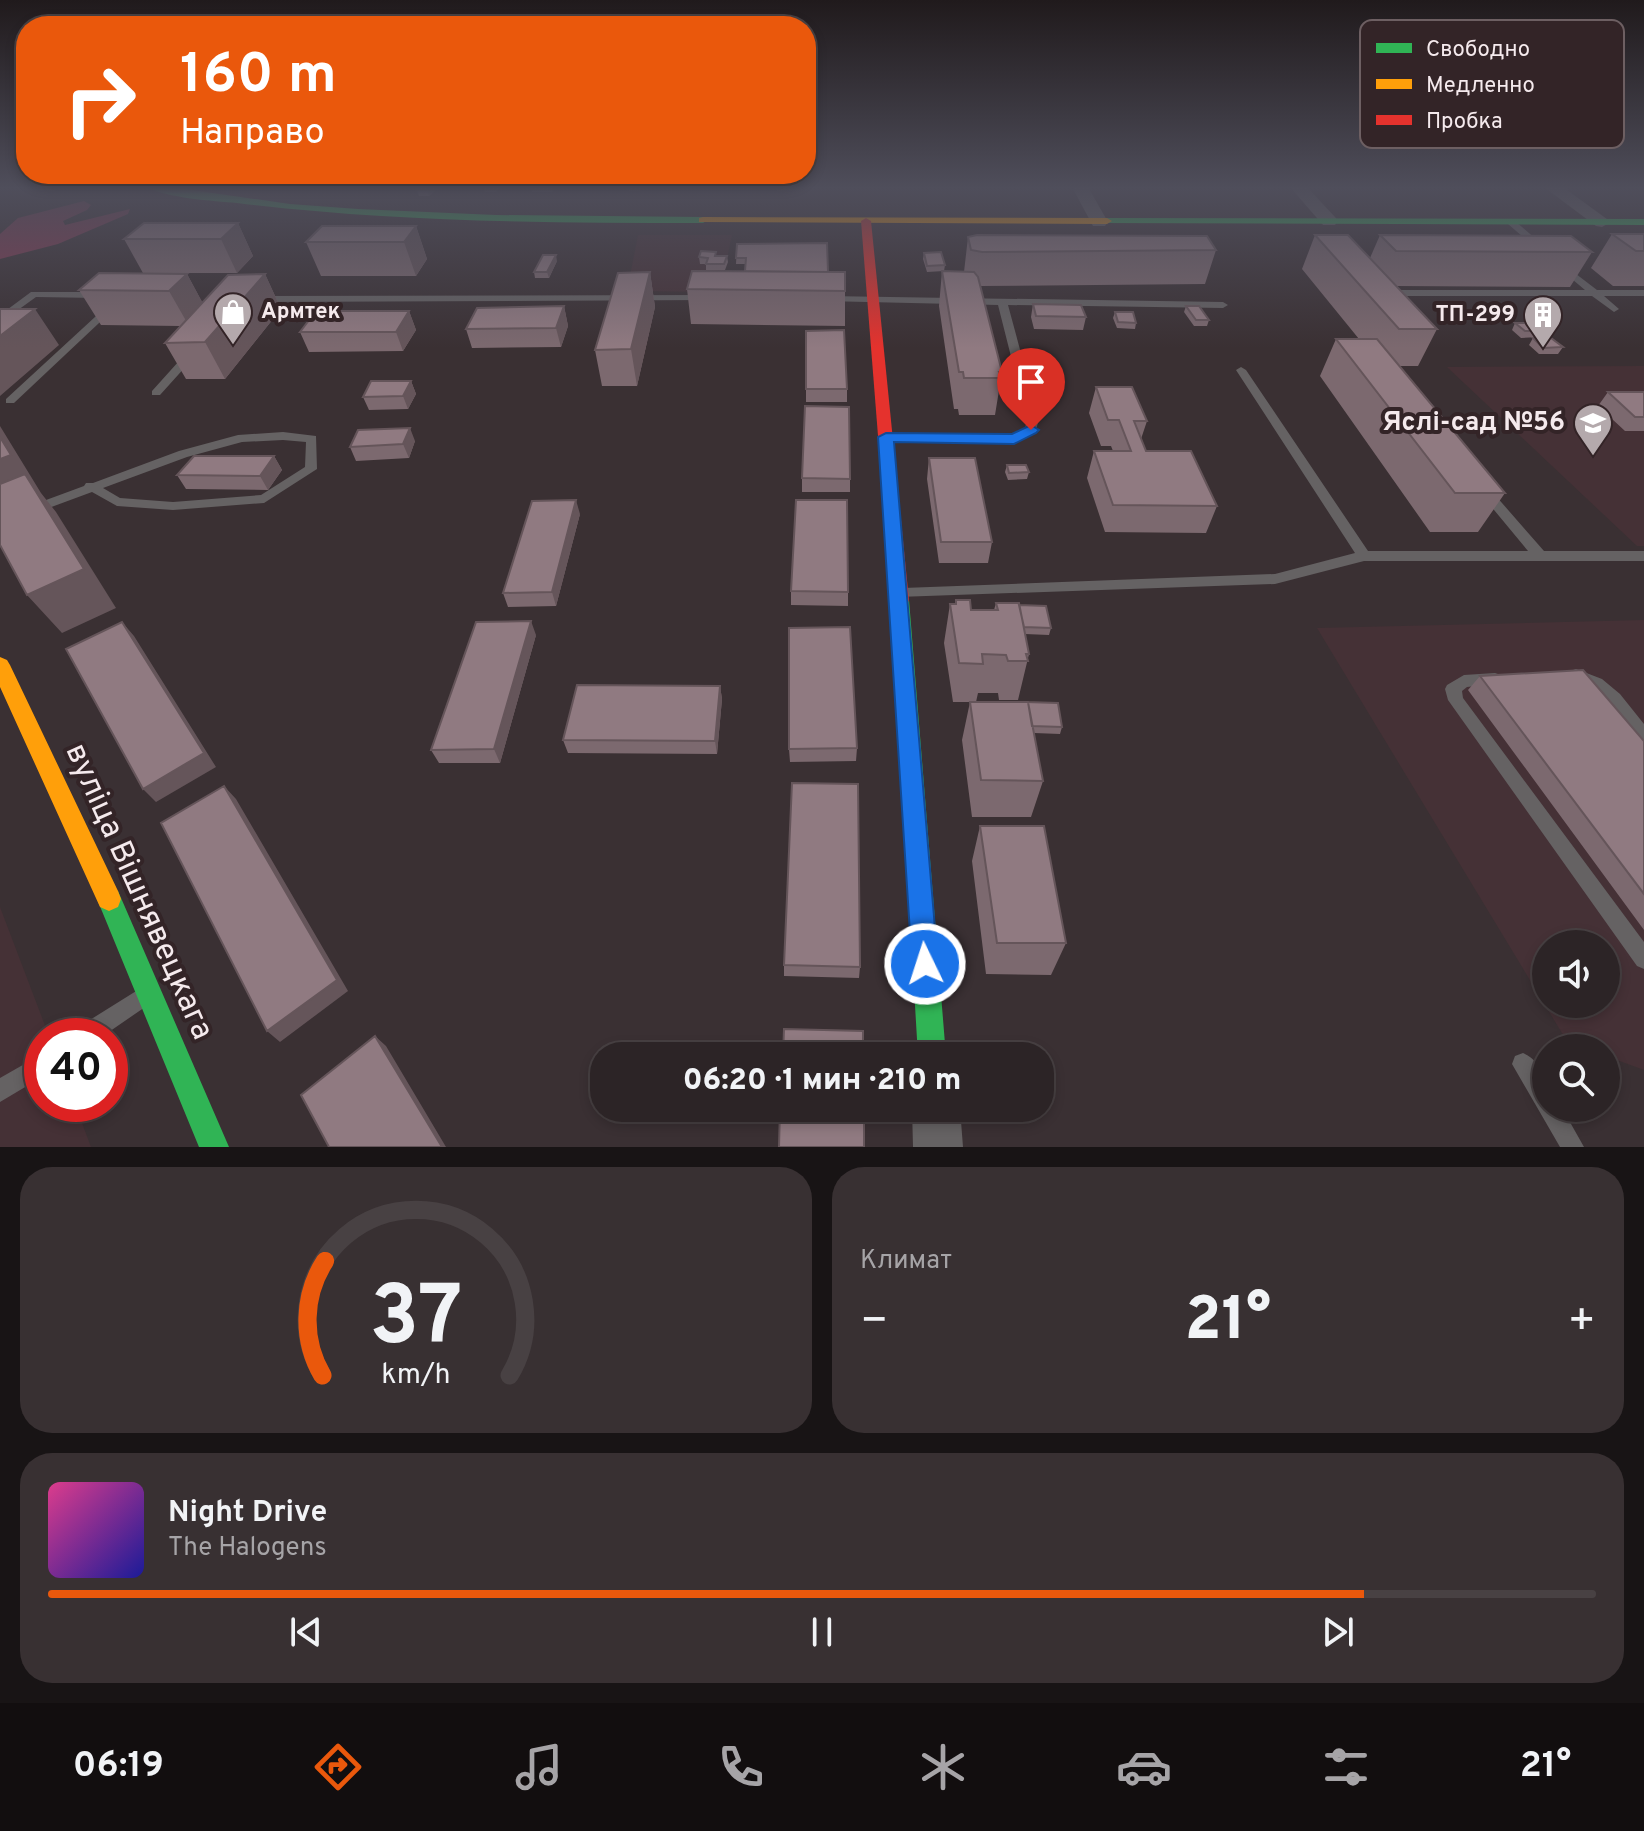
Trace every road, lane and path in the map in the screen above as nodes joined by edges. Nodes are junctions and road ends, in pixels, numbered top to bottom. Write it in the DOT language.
graph roads {
  1 [pos="868,241"];
  2 [pos="1533,241"];
  3 [pos="1593,292"];
  4 [pos="1644,293"];
  5 [pos="721,298"];
  6 [pos="813,298"];
  7 [pos="249,299"];
  8 [pos="873,299"];
  9 [pos="1002,301"];
  10 [pos="1386,302"];
  11 [pos="1223,305"];
  12 [pos="1614,309"];
  13 [pos="0,320"];
  14 [pos="199,345"];
  15 [pos="1241,370"];
  16 [pos="156,393"];
  17 [pos="10,401"];
  18 [pos="886,437"];
  19 [pos="1471,475"];
  20 [pos="90,486"];
  21 [pos="0,522"];
  22 [pos="1364,556"];
  23 [pos="1644,556"];
  24 [pos="1541,557"];
  25 [pos="899,593"];
  26 [pos="0,665"];
  27 [pos="1552,675"];
  28 [pos="1508,678"];
  29 [pos="1644,736"];
  30 [pos="1644,959"];
  31 [pos="151,991"];
  32 [pos="111,1018"];
  33 [pos="931,1042"];
  34 [pos="1523,1064"];
  35 [pos="24,1076"];
  36 [pos="1532,1079"];
  37 [pos="0,1091"];
  38 [pos="937,1122"];
  39 [pos="1558,1122"];
  40 [pos="214,1147"];
  41 [pos="938,1147"];
  42 [pos="1573,1147"];
  1 -- 8 [label="main road"];
  2 -- 3 [label="lane"];
  3 -- 4 [label="lane"];
  3 -- 10 [label="lane"];
  3 -- 12 [label="lane"];
  5 -- 7 [label="lane"];
  6 -- 8 [label="lane"];
  8 -- 9 [label="lane"];
  8 -- 18 [label="main road"];
  9 -- 11 [label="lane"];
  9 -- 18 [label="lane"];
  13 -- 17 [label="lane"];
  14 -- 16 [label="lane"];
  15 -- 22 [label="lane"];
  18 -- 25 [label="main road"];
  19 -- 24 [label="lane"];
  20 -- 20 [label="lane"];
  20 -- 21 [label="lane"];
  22 -- 24 [label="lane"];
  22 -- 25 [label="lane"];
  23 -- 24 [label="lane"];
  25 -- 33 [label="main road"];
  26 -- 31 [label="main road, вуліца Вішнявецкага"];
  27 -- 29 [label="lane"];
  28 -- 30 [label="lane"];
  31 -- 32 [label="lane"];
  31 -- 40 [label="main road, вуліца Вішнявецкага"];
  34 -- 36 [label="lane"];
  35 -- 37 [label="lane"];
  38 -- 41 [label="street"];
  39 -- 42 [label="lane"];
}
